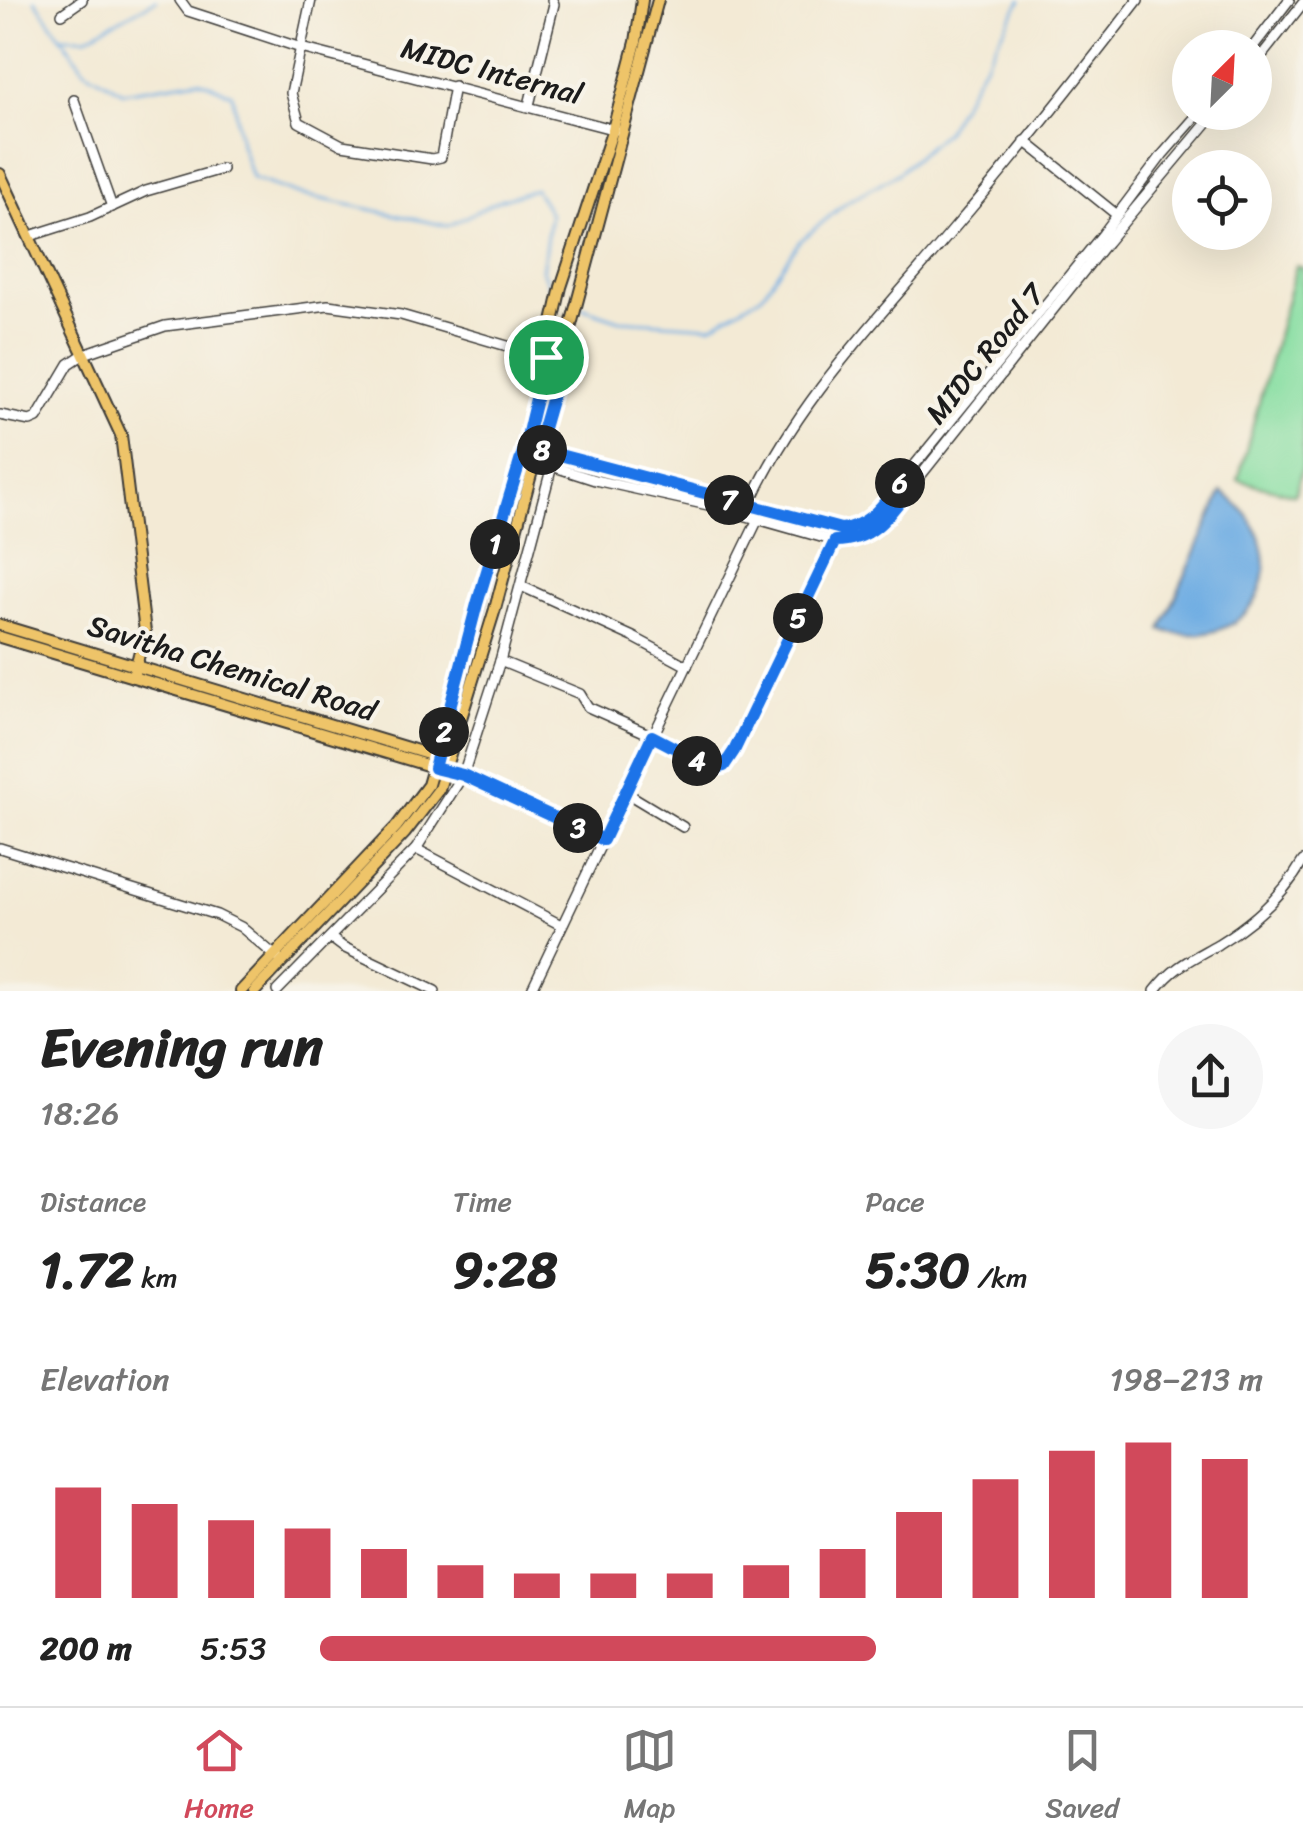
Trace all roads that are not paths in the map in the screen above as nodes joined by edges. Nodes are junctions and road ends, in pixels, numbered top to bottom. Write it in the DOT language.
graph roads {
  1 [pos="82,0"];
  2 [pos="180,0"];
  3 [pos="311,0"];
  4 [pos="552,0"];
  5 [pos="642,0"];
  6 [pos="658,0"];
  7 [pos="1138,0"];
  8 [pos="1289,0"];
  9 [pos="1303,3"];
  10 [pos="62,14"];
  11 [pos="1266,30"];
  12 [pos="1272,42"];
  13 [pos="301,48"];
  14 [pos="454,86"];
  15 [pos="74,100"];
  16 [pos="529,105"];
  17 [pos="618,130"];
  18 [pos="1184,130"];
  19 [pos="1200,130"];
  20 [pos="1024,141"];
  21 [pos="1183,150"];
  22 [pos="1163,154"];
  23 [pos="1172,159"];
  24 [pos="1172,162"];
  25 [pos="222,170"];
  26 [pos="2,181"];
  27 [pos="112,207"];
  28 [pos="1117,216"];
  29 [pos="30,236"];
  30 [pos="1037,321"];
  31 [pos="84,354"];
  32 [pos="546,357"];
  33 [pos="562,362"];
  34 [pos="0,415"];
  35 [pos="529,453"];
  36 [pos="555,455"];
  37 [pos="552,466"];
  38 [pos="905,485"];
  39 [pos="750,506"];
  40 [pos="761,514"];
  41 [pos="841,529"];
  42 [pos="835,541"];
  43 [pos="521,586"];
  44 [pos="0,624"];
  45 [pos="0,636"];
  46 [pos="500,662"];
  47 [pos="687,666"];
  48 [pos="134,671"];
  49 [pos="652,736"];
  50 [pos="442,764"];
  51 [pos="463,775"];
  52 [pos="625,792"];
  53 [pos="682,826"];
  54 [pos="603,840"];
  55 [pos="0,848"];
  56 [pos="416,850"];
  57 [pos="1303,862"];
  58 [pos="562,926"];
  59 [pos="331,938"];
  60 [pos="278,958"];
  61 [pos="241,991"];
  62 [pos="255,991"];
  63 [pos="277,991"];
  64 [pos="434,991"];
  65 [pos="532,991"];
  66 [pos="1154,991"];
  1 -- 10 [label="street"];
  2 -- 13 [label="street, MIDC Internal"];
  3 -- 13 [label="street"];
  4 -- 16 [label="street"];
  5 -- 17 [label="main road"];
  6 -- 17 [label="main road"];
  7 -- 20 [label="street"];
  8 -- 11 [label="street"];
  9 -- 12 [label="street"];
  13 -- 14 [label="street, MIDC Internal"];
  13 -- 14 [label="street"];
  14 -- 16 [label="street, MIDC Internal"];
  15 -- 27 [label="street"];
  16 -- 17 [label="street, MIDC Internal"];
  17 -- 32 [label="main road"];
  17 -- 33 [label="main road"];
  18 -- 22 [label="street, MIDC Road 7"];
  19 -- 21 [label="street, MIDC Road 7"];
  20 -- 28 [label="street"];
  20 -- 39 [label="street"];
  22 -- 23 [label="street"];
  22 -- 28 [label="street, MIDC Road 7"];
  24 -- 30 [label="street, MIDC Road 7"];
  25 -- 27 [label="street"];
  26 -- 29 [label="main road"];
  27 -- 29 [label="street"];
  28 -- 30 [label="street, MIDC Road 7"];
  29 -- 31 [label="main road"];
  30 -- 38 [label="street, MIDC Road 7"];
  31 -- 32 [label="street"];
  31 -- 34 [label="street"];
  31 -- 48 [label="main road"];
  32 -- 33 [label="street"];
  32 -- 35 [label="main road"];
  33 -- 35 [label="main road"];
  35 -- 36 [label="street"];
  35 -- 37 [label="street"];
  35 -- 50 [label="main road"];
  35 -- 50 [label="main road"];
  36 -- 37 [label="street"];
  36 -- 39 [label="street"];
  37 -- 40 [label="street"];
  37 -- 43 [label="street"];
  38 -- 41 [label="street, MIDC Road 7"];
  38 -- 42 [label="street, MIDC Road 7"];
  39 -- 40 [label="street"];
  40 -- 41 [label="street"];
  40 -- 42 [label="street"];
  40 -- 47 [label="street"];
  41 -- 42 [label="street"];
  42 -- 49 [label="street"];
  43 -- 46 [label="street"];
  43 -- 47 [label="street"];
  44 -- 48 [label="main road, Savitha Chemical Road"];
  45 -- 48 [label="main road, Savitha Chemical Road"];
  46 -- 49 [label="street"];
  46 -- 51 [label="street"];
  47 -- 49 [label="street"];
  48 -- 50 [label="main road, Savitha Chemical Road"];
  49 -- 52 [label="street"];
  50 -- 51 [label="street"];
  50 -- 60 [label="main road"];
  51 -- 54 [label="street"];
  51 -- 56 [label="street"];
  52 -- 53 [label="street"];
  52 -- 54 [label="street"];
  54 -- 58 [label="street"];
  55 -- 60 [label="street"];
  56 -- 58 [label="street"];
  56 -- 59 [label="street"];
  57 -- 66 [label="street"];
  58 -- 65 [label="street"];
  59 -- 63 [label="street"];
  59 -- 64 [label="street"];
  60 -- 61 [label="main road"];
  60 -- 62 [label="main road"];
}
